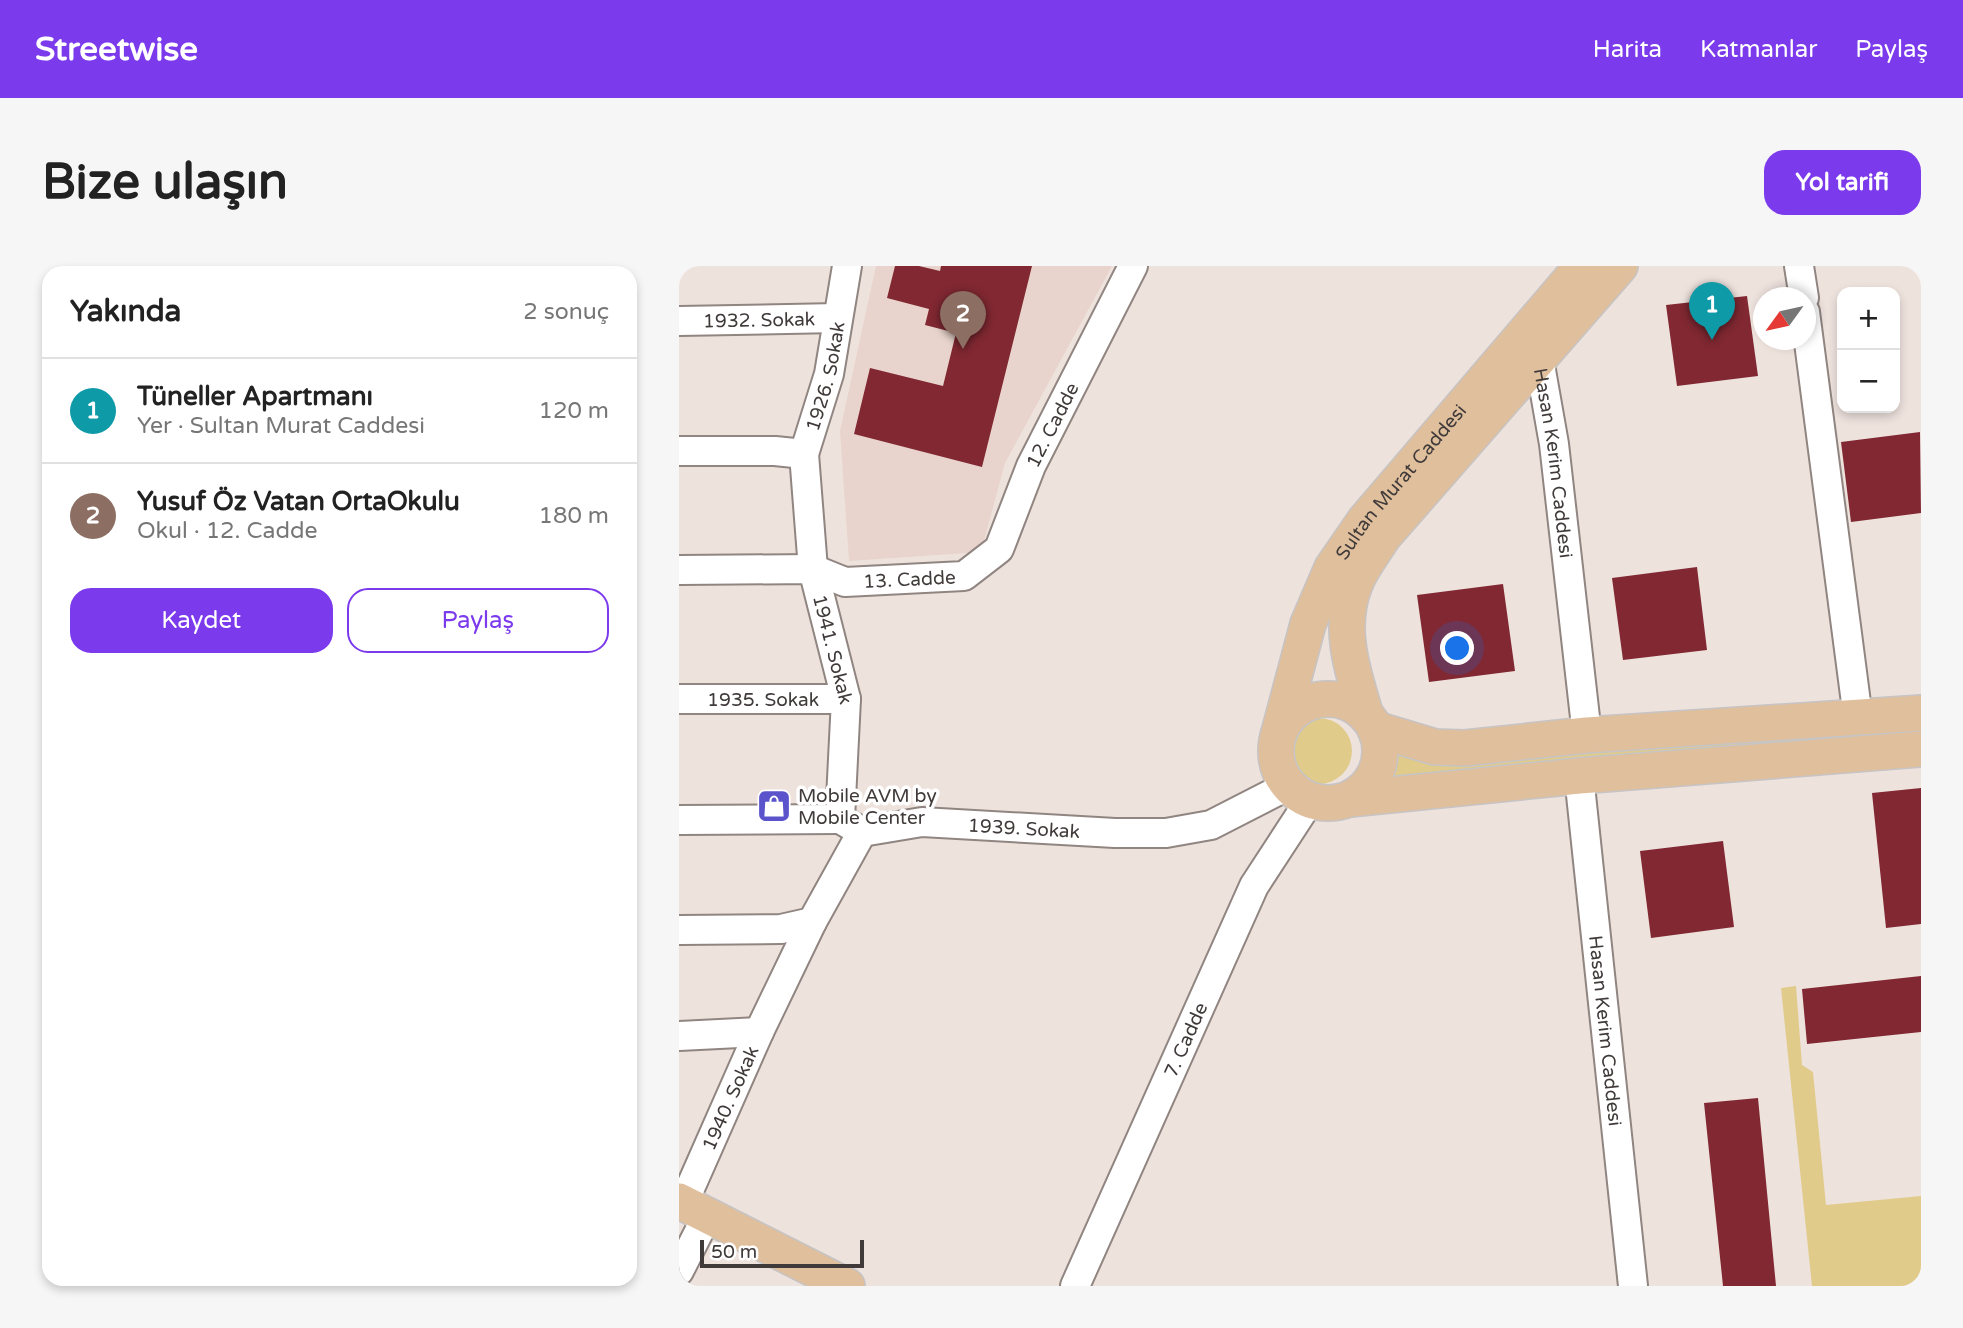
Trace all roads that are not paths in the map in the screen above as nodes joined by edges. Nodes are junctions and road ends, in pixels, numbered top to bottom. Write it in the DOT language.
graph roads {
  1 [pos="847,266"];
  2 [pos="1133,266"];
  3 [pos="1582,266"];
  4 [pos="1620,266"];
  5 [pos="1799,266"];
  6 [pos="1802,287"];
  7 [pos="838,318"];
  8 [pos="679,321"];
  9 [pos="1810,350"];
  10 [pos="1539,359"];
  11 [pos="679,450"];
  12 [pos="804,454"];
  13 [pos="813,569"];
  14 [pos="679,570"];
  15 [pos="964,576"];
  16 [pos="679,699"];
  17 [pos="846,699"];
  18 [pos="1921,713"];
  19 [pos="1858,718"];
  20 [pos="1371,722"];
  21 [pos="1279,733"];
  22 [pos="1587,735"];
  23 [pos="1921,749"];
  24 [pos="1579,776"];
  25 [pos="1299,793"];
  26 [pos="1350,799"];
  27 [pos="679,820"];
  28 [pos="851,825"];
  29 [pos="812,922"];
  30 [pos="679,930"];
  31 [pos="759,1032"];
  32 [pos="679,1036"];
  33 [pos="690,1206"];
  34 [pos="679,1271"];
  35 [pos="847,1286"];
  36 [pos="1075,1286"];
  37 [pos="1633,1286"];
  1 -- 7 [label="street, 1926. Sokak"];
  2 -- 15 [label="street, 12. Cadde"];
  3 -- 21 [label="main road, Sultan Murat Caddesi"];
  4 -- 10 [label="main road, Sultan Murat Caddesi"];
  5 -- 6 [label="street"];
  7 -- 8 [label="street, 1932. Sokak"];
  7 -- 12 [label="street, 1926. Sokak"];
  9 -- 19 [label="street"];
  10 -- 20 [label="main road, Sultan Murat Caddesi"];
  10 -- 22 [label="street, Hasan Kerim Caddesi"];
  11 -- 12 [label="street, 1926. Sokak"];
  12 -- 13 [label="street, 1941. Sokak"];
  13 -- 14 [label="street"];
  13 -- 15 [label="street, 13. Cadde"];
  13 -- 17 [label="street, 1941. Sokak"];
  16 -- 17 [label="street, 1935. Sokak"];
  17 -- 28 [label="street, 1941. Sokak"];
  18 -- 19 [label="main road"];
  19 -- 22 [label="main road"];
  20 -- 21 [label="main road"];
  20 -- 22 [label="main road"];
  20 -- 26 [label="main road"];
  21 -- 25 [label="main road"];
  23 -- 24 [label="main road"];
  24 -- 26 [label="main road"];
  24 -- 37 [label="street, Hasan Kerim Caddesi"];
  25 -- 26 [label="main road"];
  25 -- 28 [label="street, 1939. Sokak"];
  25 -- 36 [label="street, 7. Cadde"];
  27 -- 28 [label="street, 1939. Sokak"];
  28 -- 29 [label="street"];
  29 -- 30 [label="street"];
  29 -- 31 [label="street, 1940. Sokak"];
  31 -- 32 [label="street, 1940. Sokak"];
  31 -- 33 [label="street, 1940. Sokak"];
  33 -- 34 [label="street, 1940. Sokak"];
  33 -- 35 [label="main road"];
}
